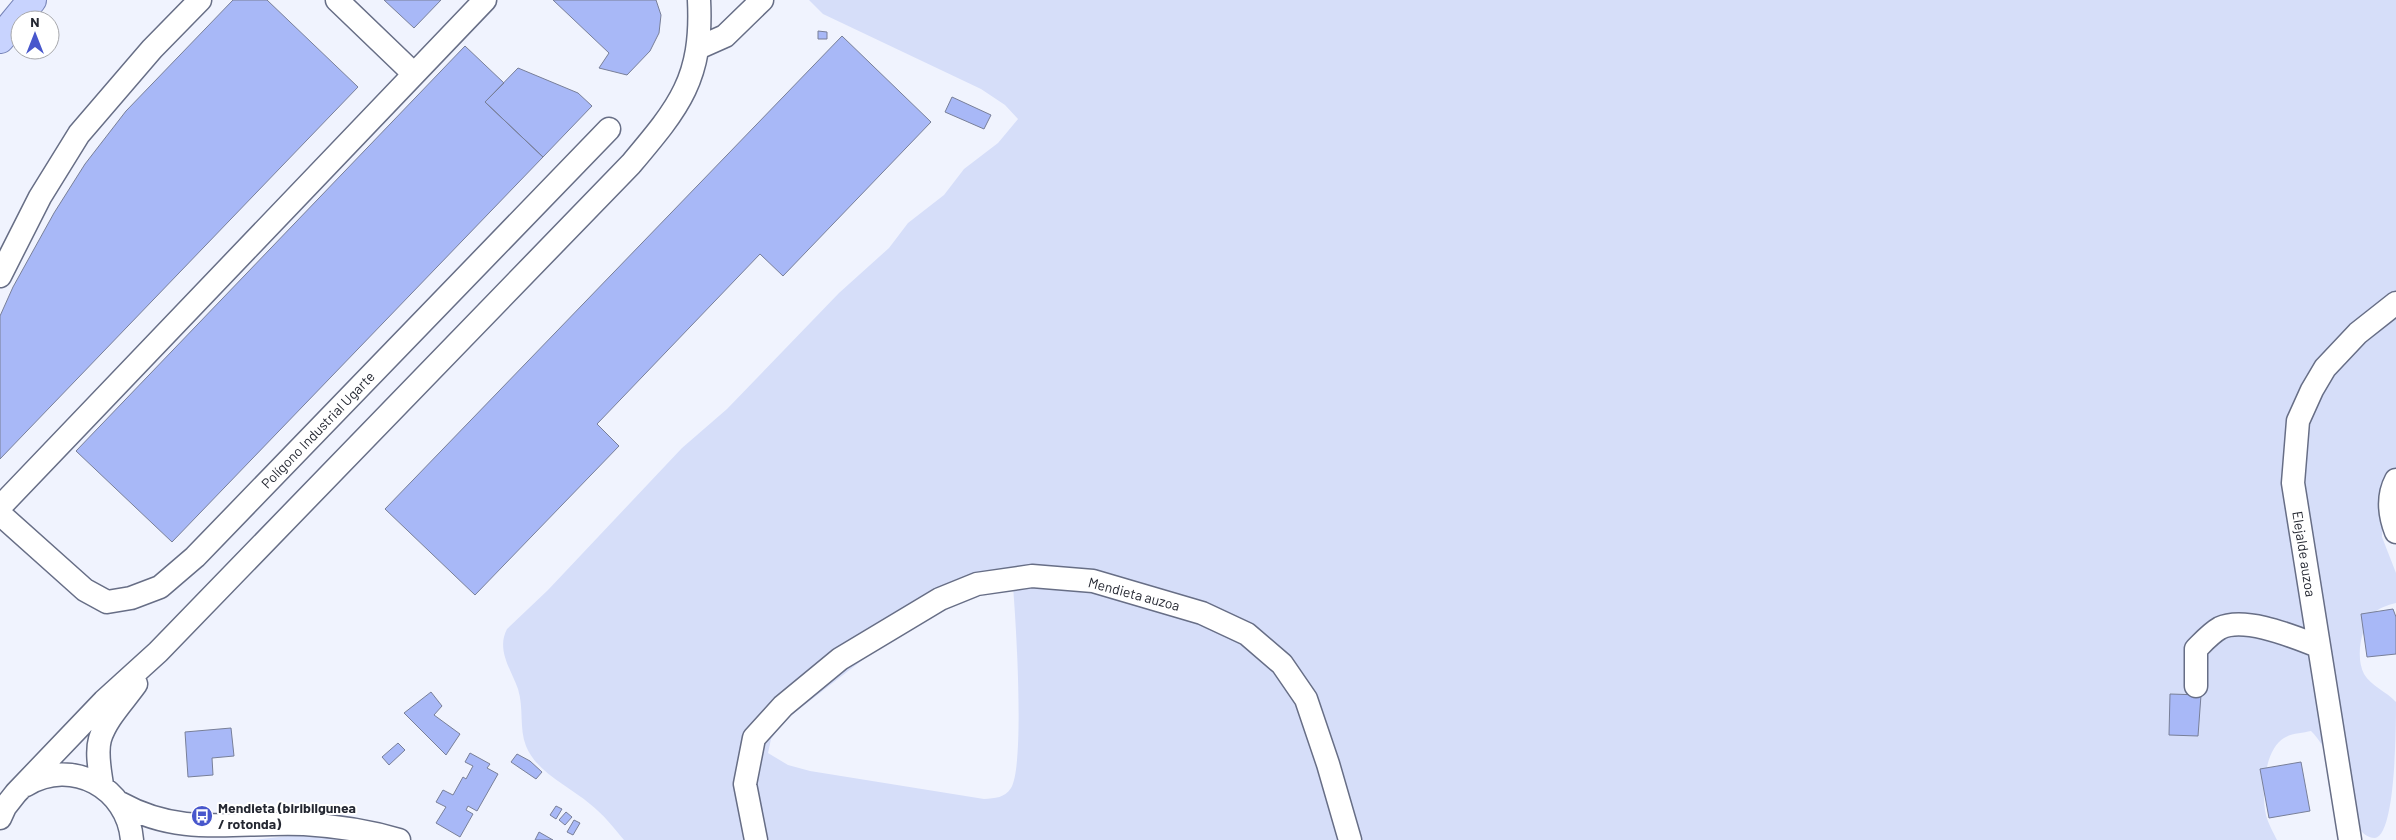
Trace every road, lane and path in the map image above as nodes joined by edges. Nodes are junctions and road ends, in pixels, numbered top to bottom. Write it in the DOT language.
graph roads {
  1 [pos="32,0"];
  2 [pos="200,0"];
  3 [pos="337,0"];
  4 [pos="484,0"];
  5 [pos="700,0"];
  6 [pos="762,0"];
  7 [pos="0,39"];
  8 [pos="698,48"];
  9 [pos="414,74"];
  10 [pos="609,129"];
  11 [pos="0,276"];
  12 [pos="2396,303"];
  13 [pos="2396,480"];
  14 [pos="0,507"];
  15 [pos="0,514"];
  16 [pos="2396,532"];
  17 [pos="2318,646"];
  18 [pos="158,652"];
  19 [pos="2196,686"];
  20 [pos="102,785"];
  21 [pos="16,793"];
  22 [pos="120,803"];
  23 [pos="0,818"];
  24 [pos="305,824"];
  25 [pos="132,840"];
  26 [pos="220,840"];
  27 [pos="399,840"];
  28 [pos="756,840"];
  29 [pos="1350,840"];
  30 [pos="2350,840"];
  1 -- 7 [label="main road"];
  2 -- 11 [label="street"];
  3 -- 9 [label="street"];
  4 -- 9 [label="street"];
  5 -- 8 [label="street"];
  6 -- 8 [label="street"];
  8 -- 18 [label="street"];
  9 -- 14 [label="street"];
  10 -- 15 [label="street, Polígono Industrial Ugarte"];
  12 -- 17 [label="street, Elejalde auzoa"];
  13 -- 16 [label="street"];
  17 -- 19 [label="street"];
  17 -- 30 [label="street, Elejalde auzoa"];
  18 -- 20 [label="street"];
  18 -- 21 [label="street"];
  20 -- 21 [label="street"];
  20 -- 22 [label="street"];
  21 -- 23 [label="street"];
  22 -- 24 [label="street"];
  22 -- 25 [label="street"];
  24 -- 26 [label="street"];
  24 -- 27 [label="street"];
  28 -- 29 [label="street, Mendieta auzoa"];
}
